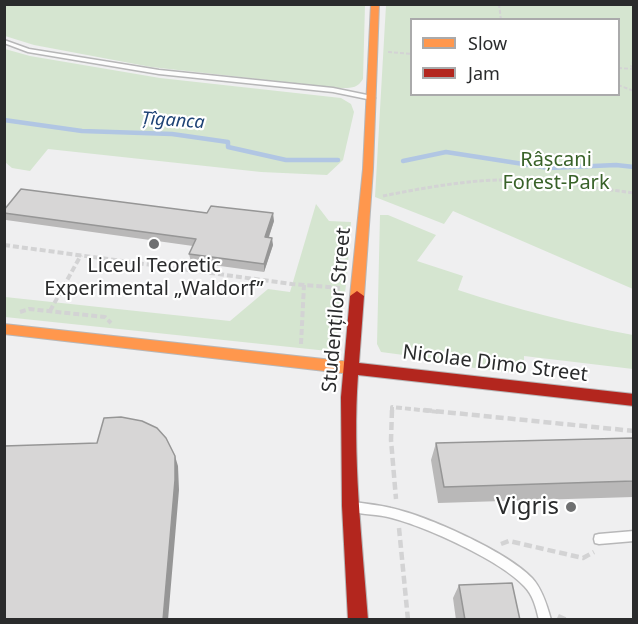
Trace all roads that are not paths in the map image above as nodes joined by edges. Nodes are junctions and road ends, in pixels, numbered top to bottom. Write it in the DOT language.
graph roads {
  1 [pos="375,4"];
  2 [pos="4,41"];
  3 [pos="373,98"];
  4 [pos="4,329"];
  5 [pos="353,368"];
  6 [pos="633,400"];
  7 [pos="351,506"];
  8 [pos="633,536"];
  9 [pos="599,539"];
  10 [pos="358,620"];
  11 [pos="545,620"];
  1 -- 3 [label="main road, Studenților Street"];
  2 -- 3 [label="lane"];
  3 -- 5 [label="main road, Studenților Street"];
  4 -- 5 [label="main road, Nicolae Dimo Street"];
  5 -- 6 [label="main road, Nicolae Dimo Street"];
  5 -- 7 [label="main road, Studenților Street"];
  7 -- 10 [label="main road, Studenților Street"];
  7 -- 11 [label="lane"];
  8 -- 9 [label="lane"];
}
